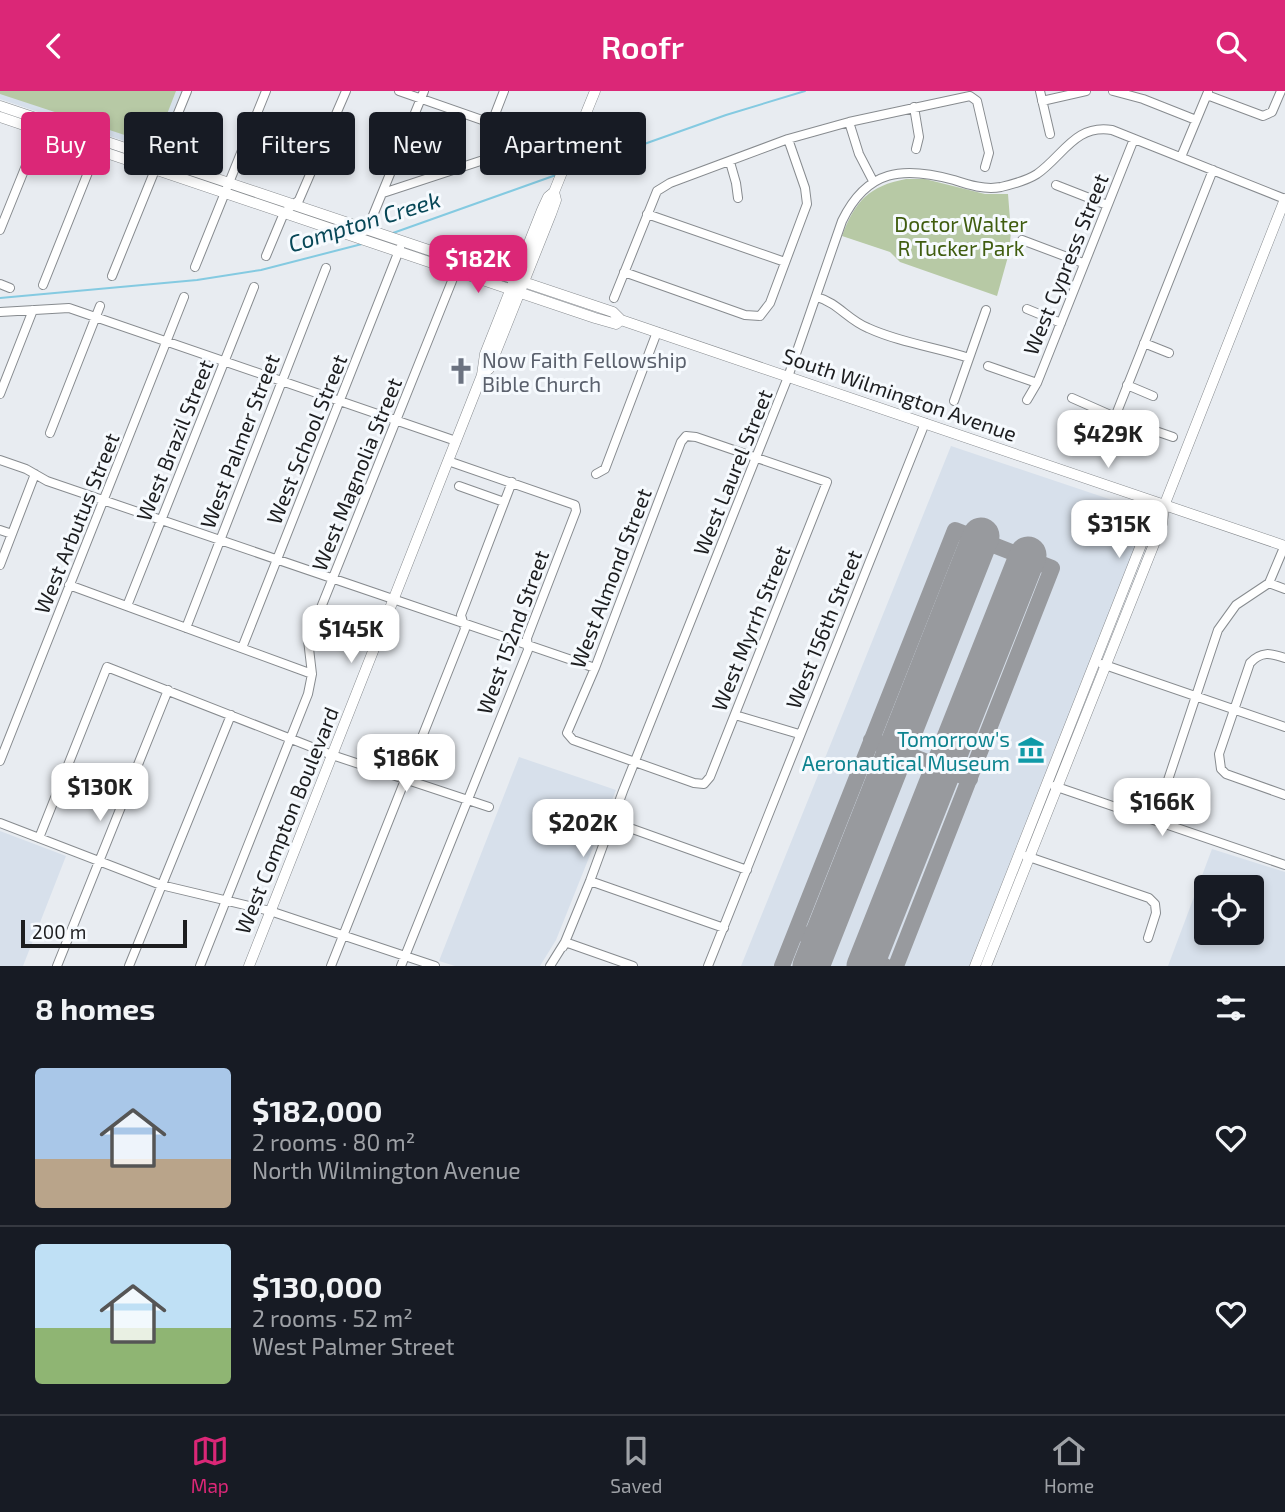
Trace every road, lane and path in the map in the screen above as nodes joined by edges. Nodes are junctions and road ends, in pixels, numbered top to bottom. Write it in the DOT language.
graph roads {
  1 [pos="187,91"];
  2 [pos="266,91"];
  3 [pos="346,91"];
  4 [pos="399,91"];
  5 [pos="504,91"];
  6 [pos="595,91"];
  7 [pos="1040,91"];
  8 [pos="1086,91"];
  9 [pos="1113,91"];
  10 [pos="1281,91"];
  11 [pos="1208,93"];
  12 [pos="423,95"];
  13 [pos="1042,100"];
  14 [pos="0,106"];
  15 [pos="914,107"];
  16 [pos="178,112"];
  17 [pos="496,112"];
  18 [pos="587,112"];
  19 [pos="21,113"];
  20 [pos="0,117"];
  21 [pos="480,117"];
  22 [pos="1196,120"];
  23 [pos="849,122"];
  24 [pos="21,124"];
  25 [pos="1051,135"];
  26 [pos="788,139"];
  27 [pos="1134,139"];
  28 [pos="916,149"];
  29 [pos="1181,157"];
  30 [pos="480,161"];
  31 [pos="730,162"];
  32 [pos="985,167"];
  33 [pos="1213,170"];
  34 [pos="22,175"];
  35 [pos="87,175"];
  36 [pos="153,175"];
  37 [pos="172,175"];
  38 [pos="211,175"];
  39 [pos="561,175"];
  40 [pos="230,181"];
  41 [pos="873,181"];
  42 [pos="1056,185"];
  43 [pos="225,193"];
  44 [pos="383,193"];
  45 [pos="737,198"];
  46 [pos="1285,199"];
  47 [pos="294,205"];
  48 [pos="1107,205"];
  49 [pos="284,213"];
  50 [pos="647,214"];
  51 [pos="0,230"];
  52 [pos="367,230"];
  53 [pos="356,237"];
  54 [pos="1022,240"];
  55 [pos="400,245"];
  56 [pos="266,256"];
  57 [pos="785,263"];
  58 [pos="1083,263"];
  59 [pos="195,267"];
  60 [pos="326,268"];
  61 [pos="456,271"];
  62 [pos="624,272"];
  63 [pos="112,276"];
  64 [pos="0,284"];
  65 [pos="43,285"];
  66 [pos="517,286"];
  67 [pos="254,287"];
  68 [pos="10,288"];
  69 [pos="184,297"];
  70 [pos="817,297"];
  71 [pos="614,298"];
  72 [pos="100,306"];
  73 [pos="1027,309"];
  74 [pos="33,310"];
  75 [pos="986,310"];
  76 [pos="0,312"];
  77 [pos="95,317"];
  78 [pos="1061,323"];
  79 [pos="657,333"];
  80 [pos="167,342"];
  81 [pos="1144,343"];
  82 [pos="1169,353"];
  83 [pos="969,358"];
  84 [pos="225,360"];
  85 [pos="988,366"];
  86 [pos="788,377"];
  87 [pos="282,379"];
  88 [pos="1037,383"];
  89 [pos="1127,385"];
  90 [pos="0,394"];
  91 [pos="1153,396"];
  92 [pos="1072,398"];
  93 [pos="341,400"];
  94 [pos="1027,400"];
  95 [pos="954,401"];
  96 [pos="1115,417"];
  97 [pos="397,420"];
  98 [pos="925,423"];
  99 [pos="50,433"];
  100 [pos="1173,437"];
  101 [pos="456,441"];
  102 [pos="756,457"];
  103 [pos="0,460"];
  104 [pos="448,461"];
  105 [pos="36,474"];
  106 [pos="596,474"];
  107 [pos="512,482"];
  108 [pos="459,486"];
  109 [pos="104,499"];
  110 [pos="504,502"];
  111 [pos="1164,506"];
  112 [pos="162,519"];
  113 [pos="0,530"];
  114 [pos="12,534"];
  115 [pos="220,540"];
  116 [pos="1285,546"];
  117 [pos="277,559"];
  118 [pos="0,565"];
  119 [pos="333,578"];
  120 [pos="1269,583"];
  121 [pos="69,585"];
  122 [pos="1285,589"];
  123 [pos="394,598"];
  124 [pos="127,606"];
  125 [pos="463,623"];
  126 [pos="186,628"];
  127 [pos="527,645"];
  128 [pos="242,648"];
  129 [pos="1285,657"];
  130 [pos="1101,664"];
  131 [pos="595,668"];
  132 [pos="312,674"];
  133 [pos="168,690"];
  134 [pos="1196,697"];
  135 [pos="1234,710"];
  136 [pos="231,715"];
  137 [pos="734,715"];
  138 [pos="1285,727"];
  139 [pos="799,734"];
  140 [pos="291,740"];
  141 [pos="332,755"];
  142 [pos="0,761"];
  143 [pos="635,762"];
  144 [pos="405,779"];
  145 [pos="1052,786"];
  146 [pos="1285,795"];
  147 [pos="466,799"];
  148 [pos="489,807"];
  149 [pos="1130,812"];
  150 [pos="613,822"];
  151 [pos="0,823"];
  152 [pos="39,838"];
  153 [pos="1025,855"];
  154 [pos="100,861"];
  155 [pos="1285,865"];
  156 [pos="747,870"];
  157 [pos="590,881"];
  158 [pos="161,885"];
  159 [pos="226,900"];
  160 [pos="271,911"];
  161 [pos="724,928"];
  162 [pos="343,936"];
  163 [pos="1148,938"];
  164 [pos="565,942"];
  165 [pos="405,956"];
  166 [pos="57,966"];
  167 [pos="129,966"];
  168 [pos="200,966"];
  169 [pos="249,966"];
  170 [pos="331,966"];
  171 [pos="401,966"];
  172 [pos="435,966"];
  173 [pos="550,966"];
  174 [pos="556,966"];
  175 [pos="633,966"];
  176 [pos="708,966"];
  177 [pos="975,966"];
  178 [pos="986,966"];
  1 -- 16 [label="street"];
  2 -- 40 [label="street"];
  3 -- 47 [label="street"];
  4 -- 12 [label="street"];
  5 -- 17 [label="street"];
  6 -- 18 [label="main road, West Compton Boulevard"];
  7 -- 13 [label="street"];
  8 -- 13 [label="street"];
  9 -- 22 [label="street"];
  10 -- 11 [label="street"];
  11 -- 22 [label="street"];
  12 -- 21 [label="street"];
  12 -- 44 [label="street"];
  13 -- 25 [label="street"];
  14 -- 19 [label="main road"];
  15 -- 23 [label="street"];
  15 -- 28 [label="street"];
  15 -- 32 [label="street"];
  20 -- 24 [label="main road"];
  22 -- 29 [label="street"];
  23 -- 26 [label="street"];
  23 -- 41 [label="street"];
  26 -- 31 [label="street"];
  26 -- 57 [label="street"];
  27 -- 29 [label="street"];
  27 -- 41 [label="street"];
  27 -- 48 [label="street, West Cypress Street"];
  29 -- 33 [label="street"];
  30 -- 44 [label="street"];
  31 -- 45 [label="street"];
  31 -- 50 [label="street"];
  33 -- 46 [label="street"];
  33 -- 81 [label="street"];
  34 -- 51 [label="street"];
  35 -- 65 [label="street"];
  36 -- 63 [label="street"];
  37 -- 43 [label="main road"];
  38 -- 40 [label="main road"];
  39 -- 66 [label="main road, West Compton Boulevard"];
  40 -- 43 [label="street"];
  40 -- 47 [label="main road"];
  41 -- 70 [label="street, West Laurel Street"];
  42 -- 48 [label="street"];
  43 -- 49 [label="main road"];
  43 -- 59 [label="street"];
  44 -- 52 [label="street"];
  46 -- 111 [label="main road"];
  47 -- 49 [label="street"];
  47 -- 52 [label="main road"];
  48 -- 58 [label="street, West Cypress Street"];
  49 -- 53 [label="main road"];
  49 -- 56 [label="street"];
  50 -- 57 [label="street"];
  50 -- 62 [label="street"];
  52 -- 53 [label="street"];
  52 -- 55 [label="main road"];
  53 -- 55 [label="main road"];
  54 -- 58 [label="street"];
  55 -- 61 [label="main road"];
  55 -- 66 [label="main road"];
  55 -- 93 [label="street, West School Street"];
  57 -- 62 [label="street"];
  58 -- 78 [label="street, West Cypress Street"];
  60 -- 87 [label="street, West Palmer Street"];
  61 -- 66 [label="main road"];
  61 -- 97 [label="street, West Magnolia Street"];
  62 -- 71 [label="street"];
  64 -- 68 [label="street"];
  66 -- 79 [label="main road, South Wilmington Avenue"];
  66 -- 101 [label="main road, West Compton Boulevard"];
  67 -- 84 [label="street, West Brazil Street"];
  69 -- 80 [label="street, West Arbutus Street"];
  70 -- 83 [label="street"];
  70 -- 86 [label="street, West Laurel Street"];
  72 -- 77 [label="street"];
  73 -- 78 [label="street"];
  74 -- 76 [label="street"];
  74 -- 77 [label="street"];
  74 -- 90 [label="street"];
  75 -- 83 [label="street"];
  77 -- 80 [label="street"];
  77 -- 99 [label="street"];
  78 -- 88 [label="street, West Cypress Street"];
  79 -- 86 [label="main road, South Wilmington Avenue"];
  79 -- 106 [label="street"];
  80 -- 84 [label="street"];
  80 -- 109 [label="street, West Arbutus Street"];
  81 -- 82 [label="street"];
  81 -- 89 [label="street"];
  83 -- 95 [label="street"];
  84 -- 87 [label="street"];
  84 -- 112 [label="street, West Brazil Street"];
  85 -- 88 [label="street"];
  86 -- 98 [label="main road, South Wilmington Avenue"];
  86 -- 102 [label="street, West Laurel Street"];
  87 -- 93 [label="street"];
  87 -- 115 [label="street, West Palmer Street"];
  88 -- 94 [label="street, West Cypress Street"];
  89 -- 91 [label="street"];
  89 -- 96 [label="street"];
  92 -- 96 [label="street"];
  93 -- 97 [label="street"];
  93 -- 117 [label="street, West School Street"];
  96 -- 100 [label="street"];
  97 -- 101 [label="street"];
  97 -- 119 [label="street, West Magnolia Street"];
  98 -- 111 [label="main road, South Wilmington Avenue"];
  98 -- 139 [label="street, West 156th Street"];
  101 -- 104 [label="main road, West Compton Boulevard"];
  102 -- 131 [label="street, West Almond Street"];
  102 -- 137 [label="street, West Myrrh Street"];
  102 -- 143 [label="street, West Laurel Street"];
  103 -- 105 [label="street"];
  104 -- 107 [label="street"];
  104 -- 123 [label="main road, West Compton Boulevard"];
  105 -- 109 [label="street"];
  105 -- 114 [label="street"];
  107 -- 110 [label="street"];
  107 -- 127 [label="street, West 152nd Street"];
  108 -- 110 [label="street"];
  109 -- 112 [label="street"];
  109 -- 121 [label="street, West Arbutus Street"];
  110 -- 125 [label="street"];
  111 -- 116 [label="main road, South Wilmington Avenue"];
  111 -- 130 [label="main road"];
  112 -- 115 [label="street"];
  112 -- 124 [label="street, West Brazil Street"];
  113 -- 114 [label="street"];
  114 -- 118 [label="street"];
  115 -- 117 [label="street"];
  115 -- 126 [label="street, West Palmer Street"];
  116 -- 120 [label="street"];
  117 -- 119 [label="street"];
  117 -- 128 [label="street, West School Street"];
  119 -- 123 [label="street"];
  119 -- 132 [label="street, West Magnolia Street"];
  120 -- 122 [label="street"];
  120 -- 134 [label="street"];
  121 -- 124 [label="street"];
  121 -- 142 [label="street, West Arbutus Street"];
  123 -- 125 [label="street"];
  123 -- 141 [label="main road, West Compton Boulevard"];
  124 -- 126 [label="street"];
  125 -- 127 [label="street"];
  125 -- 144 [label="street"];
  126 -- 128 [label="street"];
  127 -- 131 [label="street"];
  127 -- 147 [label="street, West 152nd Street"];
  128 -- 132 [label="street"];
  129 -- 135 [label="street"];
  130 -- 134 [label="street"];
  130 -- 145 [label="main road"];
  131 -- 143 [label="street, West Almond Street"];
  132 -- 140 [label="street, West Magnolia Street"];
  133 -- 136 [label="street"];
  133 -- 152 [label="street"];
  133 -- 154 [label="street"];
  134 -- 135 [label="street"];
  134 -- 149 [label="street"];
  135 -- 138 [label="street"];
  135 -- 146 [label="street"];
  136 -- 140 [label="street"];
  136 -- 158 [label="street"];
  137 -- 139 [label="street"];
  137 -- 143 [label="street, West Myrrh Street"];
  139 -- 156 [label="street, West 156th Street"];
  140 -- 141 [label="street"];
  140 -- 159 [label="street, West Magnolia Street"];
  141 -- 144 [label="street"];
  141 -- 160 [label="main road, West Compton Boulevard"];
  143 -- 150 [label="street, West Laurel Street"];
  144 -- 147 [label="street"];
  144 -- 162 [label="street"];
  145 -- 149 [label="street"];
  145 -- 153 [label="main road"];
  147 -- 148 [label="street"];
  147 -- 165 [label="street, West 152nd Street"];
  149 -- 155 [label="street"];
  150 -- 156 [label="street"];
  150 -- 157 [label="street, West Laurel Street"];
  151 -- 152 [label="street"];
  152 -- 154 [label="street"];
  153 -- 163 [label="street"];
  153 -- 177 [label="main road"];
  153 -- 178 [label="main road"];
  154 -- 158 [label="street"];
  154 -- 166 [label="street"];
  156 -- 161 [label="street, West 156th Street"];
  157 -- 161 [label="street"];
  157 -- 164 [label="street, West Laurel Street"];
  158 -- 159 [label="street"];
  158 -- 167 [label="street"];
  159 -- 160 [label="street"];
  159 -- 168 [label="street, West Magnolia Street"];
  160 -- 162 [label="street"];
  160 -- 169 [label="main road, West Compton Boulevard"];
  161 -- 176 [label="street, West 156th Street"];
  162 -- 165 [label="street"];
  162 -- 170 [label="street"];
  164 -- 173 [label="street"];
  164 -- 174 [label="street"];
  164 -- 175 [label="street"];
  165 -- 171 [label="street, West 152nd Street"];
  165 -- 172 [label="street"];
}
